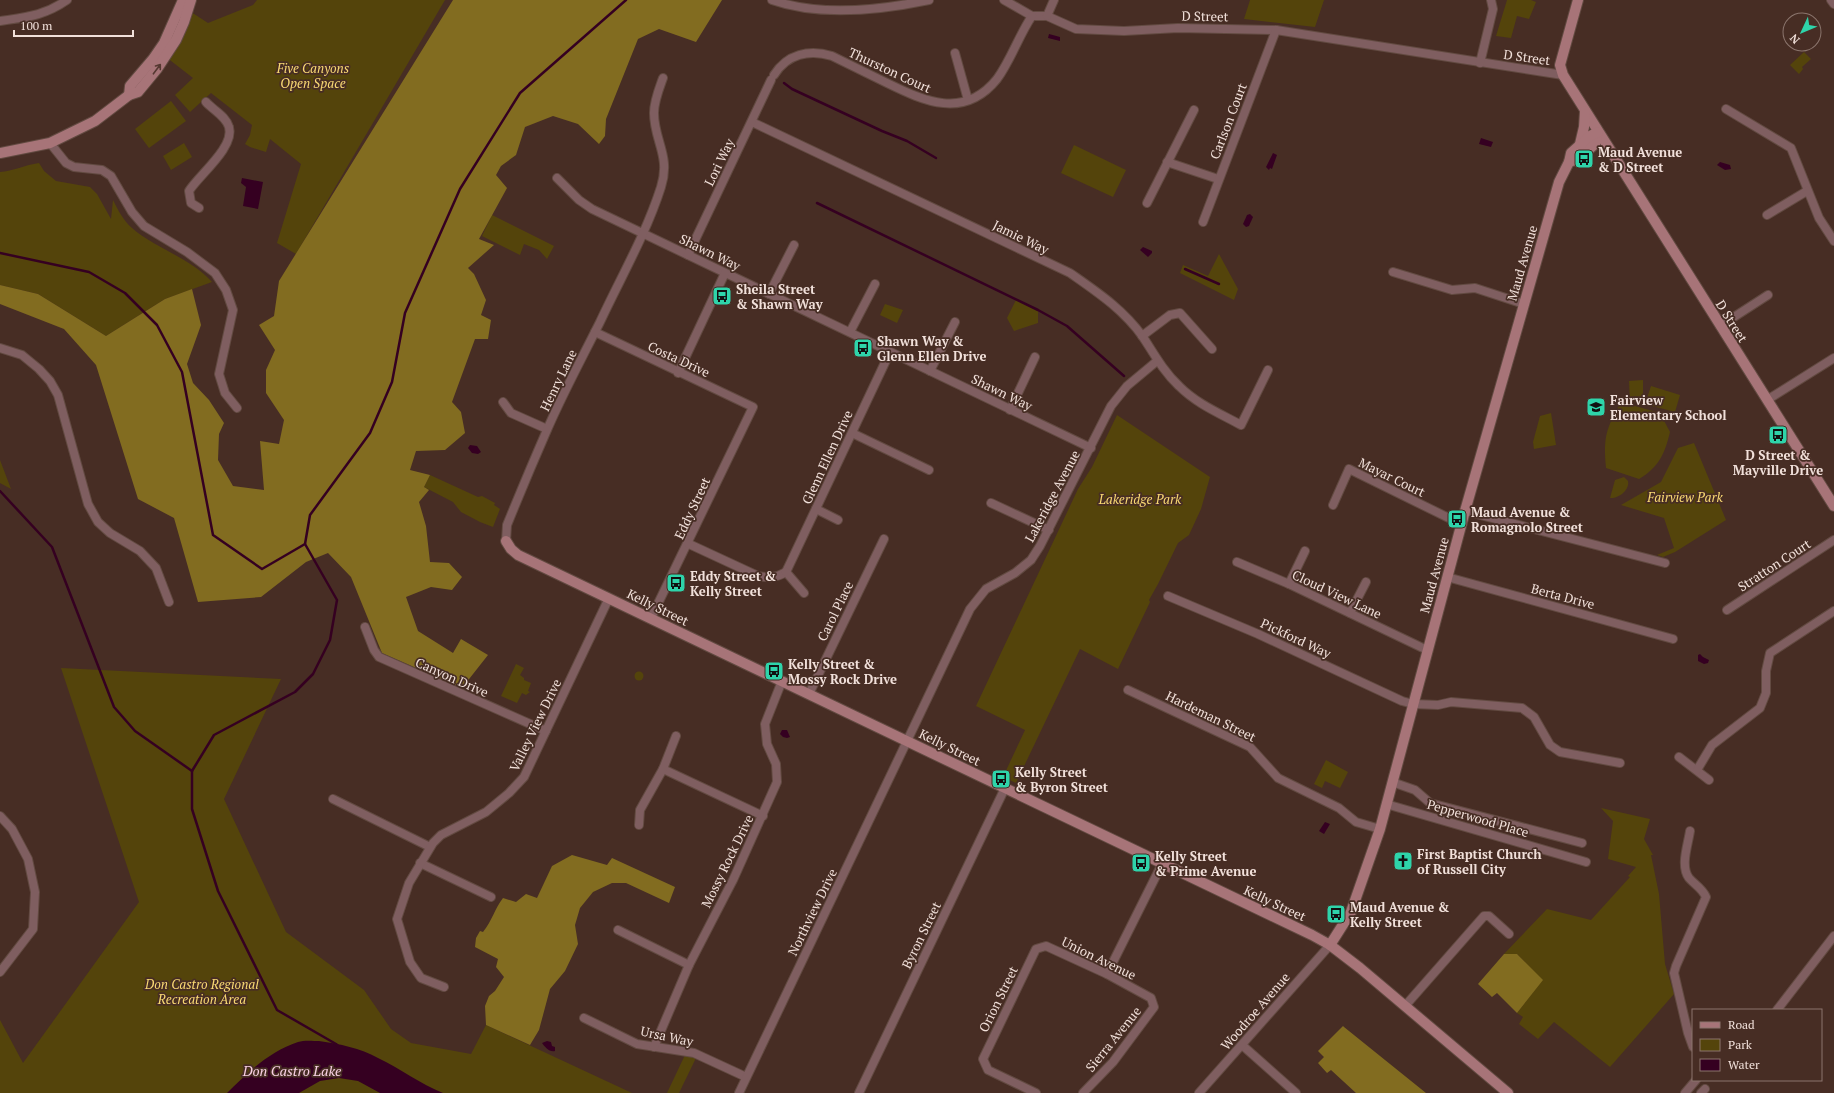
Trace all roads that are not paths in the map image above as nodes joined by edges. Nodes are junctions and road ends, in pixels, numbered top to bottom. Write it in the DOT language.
graph roads {
  1 [pos="67,0"];
  2 [pos="183,0"];
  3 [pos="191,0"];
  4 [pos="772,0"];
  5 [pos="929,0"];
  6 [pos="1004,0"];
  7 [pos="1054,0"];
  8 [pos="1491,0"];
  9 [pos="1578,0"];
  10 [pos="1831,0"];
  11 [pos="1834,4"];
  12 [pos="1032,16"];
  13 [pos="1047,16"];
  14 [pos="0,21"];
  15 [pos="1276,30"];
  16 [pos="955,53"];
  17 [pos="1480,63"];
  18 [pos="1563,75"];
  19 [pos="663,78"];
  20 [pos="772,78"];
  21 [pos="129,95"];
  22 [pos="968,100"];
  23 [pos="206,102"];
  24 [pos="1726,109"];
  25 [pos="1194,110"];
  26 [pos="1585,112"];
  27 [pos="752,122"];
  28 [pos="1598,132"];
  29 [pos="50,143"];
  30 [pos="1580,144"];
  31 [pos="0,154"];
  32 [pos="1167,162"];
  33 [pos="1569,162"];
  34 [pos="557,178"];
  35 [pos="1218,179"];
  36 [pos="1807,191"];
  37 [pos="1147,203"];
  38 [pos="199,208"];
  39 [pos="1767,215"];
  40 [pos="1203,222"];
  41 [pos="643,233"];
  42 [pos="1834,241"];
  43 [pos="794,245"];
  44 [pos="688,255"];
  45 [pos="1393,272"];
  46 [pos="725,273"];
  47 [pos="875,284"];
  48 [pos="769,294"];
  49 [pos="1768,295"];
  50 [pos="1524,304"];
  51 [pos="955,322"];
  52 [pos="1720,326"];
  53 [pos="595,332"];
  54 [pos="850,332"];
  55 [pos="1142,336"];
  56 [pos="0,348"];
  57 [pos="1212,349"];
  58 [pos="890,352"];
  59 [pos="1035,357"];
  60 [pos="1834,358"];
  61 [pos="1157,361"];
  62 [pos="1268,370"];
  63 [pos="930,371"];
  64 [pos="678,373"];
  65 [pos="1767,400"];
  66 [pos="503,402"];
  67 [pos="753,407"];
  68 [pos="237,408"];
  69 [pos="1010,410"];
  70 [pos="547,429"];
  71 [pos="852,434"];
  72 [pos="1091,448"];
  73 [pos="929,470"];
  74 [pos="991,502"];
  75 [pos="1333,505"];
  76 [pos="1834,506"];
  77 [pos="816,509"];
  78 [pos="1465,511"];
  79 [pos="838,520"];
  80 [pos="1461,524"];
  81 [pos="1049,530"];
  82 [pos="884,539"];
  83 [pos="1834,540"];
  84 [pos="506,541"];
  85 [pos="688,544"];
  86 [pos="1305,551"];
  87 [pos="1237,562"];
  88 [pos="1665,563"];
  89 [pos="786,572"];
  90 [pos="1447,578"];
  91 [pos="1366,582"];
  92 [pos="1289,584"];
  93 [pos="804,593"];
  94 [pos="1168,596"];
  95 [pos="609,598"];
  96 [pos="169,602"];
  97 [pos="1727,610"];
  98 [pos="1834,612"];
  99 [pos="1350,613"];
  100 [pos="651,618"];
  101 [pos="365,627"];
  102 [pos="1673,639"];
  103 [pos="1427,650"];
  104 [pos="782,681"];
  105 [pos="1128,690"];
  106 [pos="809,694"];
  107 [pos="1413,704"];
  108 [pos="546,731"];
  109 [pos="676,736"];
  110 [pos="906,741"];
  111 [pos="1679,758"];
  112 [pos="1620,763"];
  113 [pos="663,769"];
  114 [pos="1696,770"];
  115 [pos="1708,780"];
  116 [pos="1392,782"];
  117 [pos="1005,788"];
  118 [pos="333,799"];
  119 [pos="1386,804"];
  120 [pos="0,816"];
  121 [pos="763,816"];
  122 [pos="638,825"];
  123 [pos="1380,829"];
  124 [pos="1690,831"];
  125 [pos="1582,843"];
  126 [pos="430,847"];
  127 [pos="1586,862"];
  128 [pos="420,863"];
  129 [pos="1162,864"];
  130 [pos="491,897"];
  131 [pos="618,930"];
  132 [pos="1509,934"];
  133 [pos="1834,936"];
  134 [pos="1330,945"];
  135 [pos="1036,949"];
  136 [pos="689,965"];
  137 [pos="0,972"];
  138 [pos="1107,974"];
  139 [pos="444,987"];
  140 [pos="1151,998"];
  141 [pos="1405,1006"];
  142 [pos="1778,1009"];
  143 [pos="584,1018"];
  144 [pos="1692,1044"];
  145 [pos="1242,1045"];
  146 [pos="654,1047"];
  147 [pos="746,1077"];
  148 [pos="1695,1081"];
  149 [pos="739,1093"];
  150 [pos="859,1093"];
  151 [pos="1036,1093"];
  152 [pos="1083,1093"];
  153 [pos="1199,1093"];
  154 [pos="1296,1093"];
  155 [pos="1508,1093"];
  156 [pos="1685,1093"];
  1 -- 14 [label="street"];
  2 -- 21 [label="street"];
  21 -- 3 [label="street, one-way"];
  4 -- 5 [label="street"];
  6 -- 12 [label="street"];
  7 -- 13 [label="street"];
  8 -- 17 [label="street"];
  9 -- 18 [label="street"];
  10 -- 11 [label="street"];
  12 -- 13 [label="street, D Street"];
  12 -- 22 [label="street, Thurston Court"];
  13 -- 15 [label="street, D Street"];
  15 -- 17 [label="street, D Street"];
  15 -- 35 [label="street, Carlson Court"];
  16 -- 22 [label="street"];
  17 -- 18 [label="street, D Street"];
  18 -- 26 [label="street, D Street"];
  19 -- 41 [label="street, Henry Lane"];
  20 -- 22 [label="street, Thurston Court"];
  20 -- 27 [label="street, Lori Way"];
  21 -- 29 [label="street"];
  23 -- 38 [label="street"];
  24 -- 36 [label="street"];
  25 -- 32 [label="street"];
  26 -- 28 [label="street, D Street"];
  26 -- 30 [label="street"];
  27 -- 44 [label="street, Lori Way"];
  27 -- 55 [label="street, Jamie Way"];
  28 -- 30 [label="street, Maud Avenue"];
  28 -- 33 [label="street"];
  28 -- 52 [label="street, D Street"];
  29 -- 31 [label="street"];
  29 -- 68 [label="street"];
  30 -- 33 [label="street, Maud Avenue"];
  32 -- 35 [label="street"];
  32 -- 37 [label="street"];
  33 -- 50 [label="street, Maud Avenue"];
  34 -- 41 [label="street, Shawn Way"];
  35 -- 40 [label="street, Carlson Court"];
  36 -- 39 [label="street"];
  36 -- 42 [label="street"];
  41 -- 44 [label="street, Shawn Way"];
  41 -- 53 [label="street, Henry Lane"];
  43 -- 48 [label="street"];
  44 -- 46 [label="street, Shawn Way"];
  45 -- 50 [label="street"];
  46 -- 48 [label="street, Shawn Way"];
  46 -- 64 [label="street"];
  47 -- 54 [label="street"];
  48 -- 54 [label="street, Shawn Way"];
  49 -- 52 [label="street"];
  50 -- 78 [label="street, Maud Avenue"];
  51 -- 63 [label="street"];
  52 -- 65 [label="street, D Street"];
  53 -- 64 [label="street, Costa Drive"];
  53 -- 70 [label="street, Henry Lane"];
  54 -- 58 [label="street, Shawn Way"];
  55 -- 57 [label="street"];
  55 -- 61 [label="street, Jamie Way"];
  56 -- 96 [label="street"];
  58 -- 63 [label="street, Shawn Way"];
  58 -- 71 [label="street, Glenn Ellen Drive"];
  59 -- 69 [label="street"];
  60 -- 65 [label="street"];
  61 -- 62 [label="street, Jamie Way"];
  61 -- 72 [label="street, Lakeridge Avenue"];
  63 -- 69 [label="street, Shawn Way"];
  64 -- 67 [label="street, Costa Drive"];
  65 -- 76 [label="street, D Street"];
  66 -- 70 [label="street"];
  67 -- 85 [label="street, Eddy Street"];
  69 -- 72 [label="street, Shawn Way"];
  70 -- 84 [label="street, Henry Lane"];
  71 -- 73 [label="street"];
  71 -- 77 [label="street, Glenn Ellen Drive"];
  72 -- 81 [label="street, Lakeridge Avenue"];
  74 -- 81 [label="street"];
  75 -- 80 [label="street, Mayar Court"];
  77 -- 79 [label="street"];
  77 -- 89 [label="street, Glenn Ellen Drive"];
  78 -- 80 [label="street, Maud Avenue"];
  78 -- 88 [label="street"];
  80 -- 90 [label="street, Maud Avenue"];
  81 -- 110 [label="street, Lakeridge Avenue"];
  82 -- 106 [label="street, Carol Place"];
  83 -- 97 [label="street, Stratton Court"];
  84 -- 95 [label="street, Kelly Street"];
  85 -- 89 [label="street"];
  85 -- 100 [label="street, Eddy Street"];
  86 -- 92 [label="street"];
  87 -- 92 [label="street, Cloud View Lane"];
  89 -- 93 [label="street"];
  90 -- 102 [label="street, Berta Drive"];
  90 -- 103 [label="street, Maud Avenue"];
  91 -- 99 [label="street"];
  92 -- 99 [label="street, Cloud View Lane"];
  94 -- 107 [label="street, Pickford Way"];
  95 -- 100 [label="street, Kelly Street"];
  95 -- 108 [label="street, Valley View Drive"];
  98 -- 114 [label="street"];
  99 -- 103 [label="street, Cloud View Lane"];
  100 -- 104 [label="street, Kelly Street"];
  101 -- 108 [label="street, Canyon Drive"];
  103 -- 107 [label="street, Maud Avenue"];
  104 -- 106 [label="street, Kelly Street"];
  104 -- 121 [label="street, Mossy Rock Drive"];
  105 -- 123 [label="street, Hardeman Street"];
  106 -- 110 [label="street, Kelly Street"];
  107 -- 112 [label="street, Pickford Way"];
  107 -- 116 [label="street, Maud Avenue"];
  108 -- 126 [label="street, Valley View Drive"];
  109 -- 113 [label="street"];
  110 -- 117 [label="street, Kelly Street"];
  110 -- 147 [label="street, Northview Drive"];
  111 -- 114 [label="street"];
  113 -- 121 [label="street"];
  113 -- 122 [label="street"];
  114 -- 115 [label="street"];
  116 -- 119 [label="street, Maud Avenue"];
  116 -- 125 [label="street"];
  117 -- 129 [label="street, Kelly Street"];
  117 -- 150 [label="street, Byron Street"];
  118 -- 126 [label="street"];
  119 -- 123 [label="street, Maud Avenue"];
  119 -- 127 [label="street, Pepperwood Place"];
  120 -- 137 [label="street"];
  121 -- 136 [label="street, Mossy Rock Drive"];
  123 -- 134 [label="street, Maud Avenue"];
  124 -- 144 [label="street"];
  126 -- 128 [label="street, Valley View Drive"];
  128 -- 130 [label="street"];
  128 -- 139 [label="street, Valley View Drive"];
  129 -- 134 [label="street, Kelly Street"];
  129 -- 138 [label="street"];
  131 -- 136 [label="street"];
  132 -- 141 [label="street"];
  133 -- 142 [label="street"];
  134 -- 141 [label="street, Kelly Street"];
  134 -- 145 [label="street, Woodroe Avenue"];
  135 -- 138 [label="street, Union Avenue"];
  135 -- 151 [label="street, Orion Street"];
  136 -- 146 [label="street, Mossy Rock Drive"];
  138 -- 140 [label="street, Union Avenue"];
  140 -- 152 [label="street, Sierra Avenue"];
  141 -- 155 [label="street, Kelly Street"];
  143 -- 146 [label="street, Ursa Way"];
  145 -- 153 [label="street, Woodroe Avenue"];
  145 -- 154 [label="street"];
  146 -- 147 [label="street, Ursa Way"];
  147 -- 149 [label="street, Northview Drive"];
  148 -- 156 [label="street"];
}
